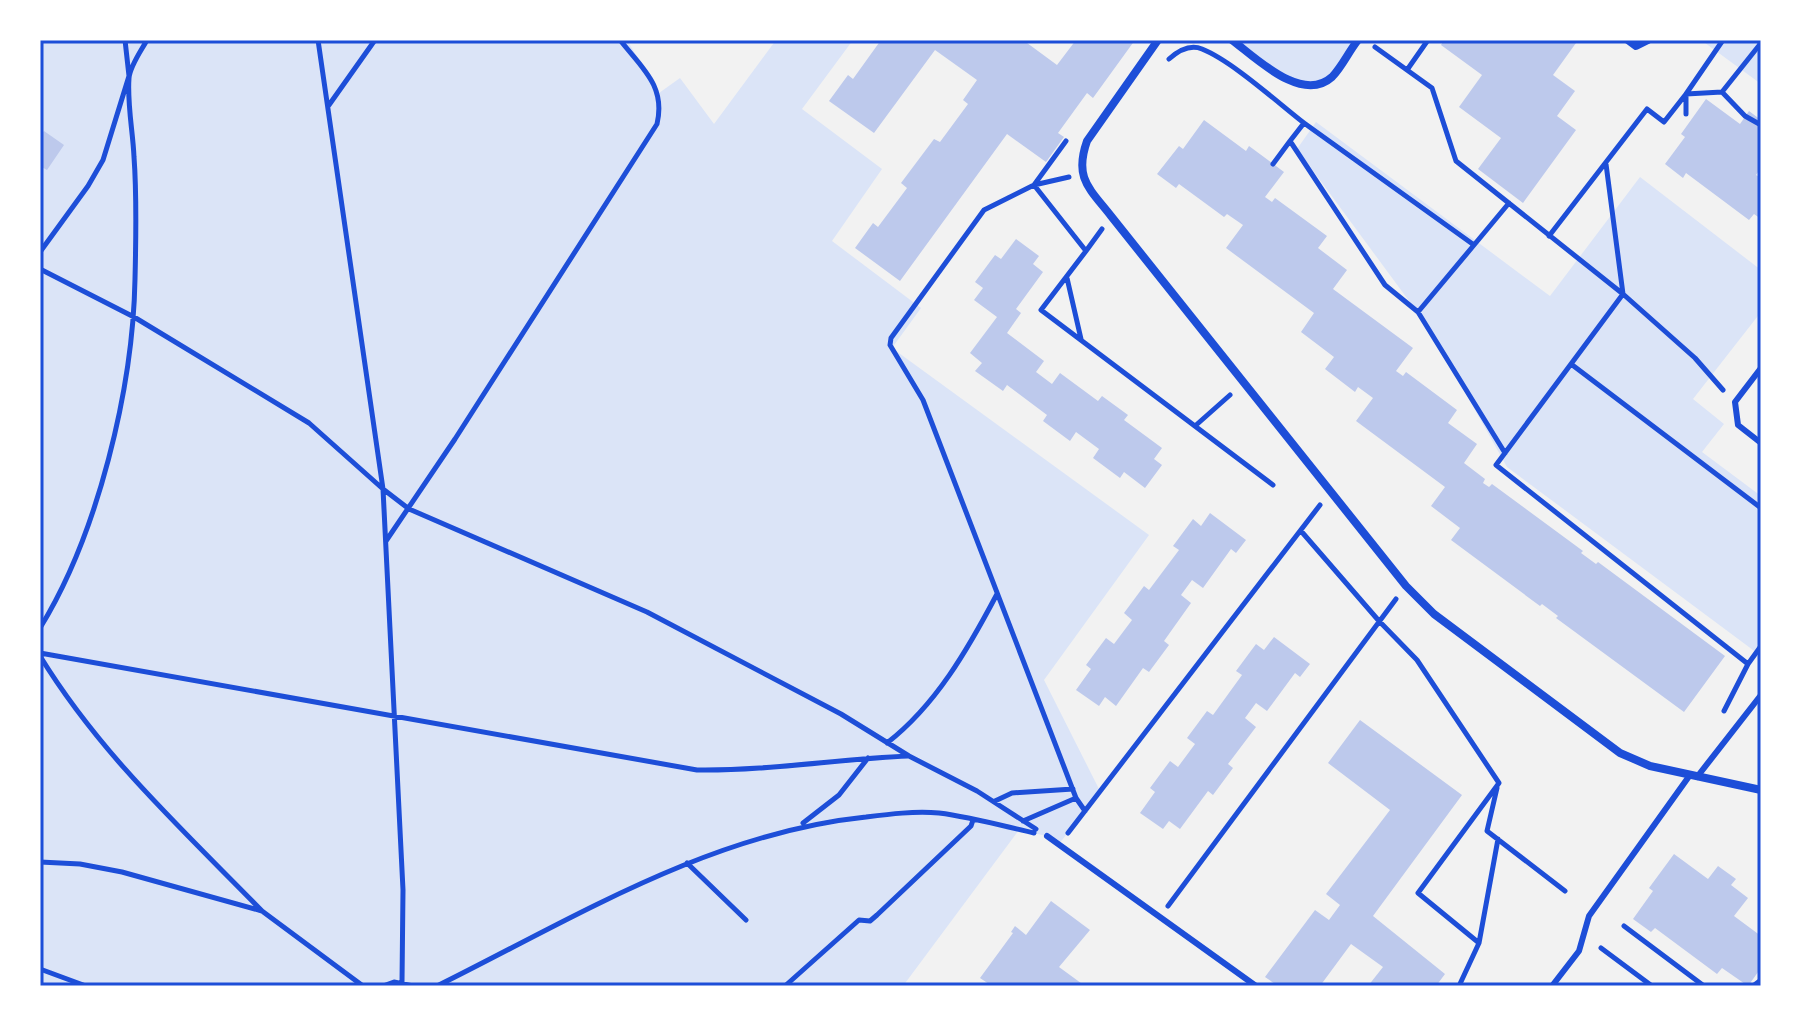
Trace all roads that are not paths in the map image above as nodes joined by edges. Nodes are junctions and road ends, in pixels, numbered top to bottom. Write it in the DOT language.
graph roads {
  1 [pos="1158,40"];
  2 [pos="1232,40"];
  3 [pos="1358,40"];
  4 [pos="1628,40"];
  5 [pos="1648,40"];
  6 [pos="1761,368"];
  7 [pos="1761,443"];
  8 [pos="1761,695"];
  9 [pos="1694,776"];
  10 [pos="1761,790"];
  11 [pos="1047,836"];
  12 [pos="1256,986"];
  13 [pos="1552,986"];
  1 -- 9 [label="street"];
  2 -- 3 [label="street"];
  4 -- 5 [label="street"];
  6 -- 7 [label="lane"];
  8 -- 9 [label="lane"];
  9 -- 10 [label="street"];
  9 -- 13 [label="lane"];
  11 -- 12 [label="lane"];
}
